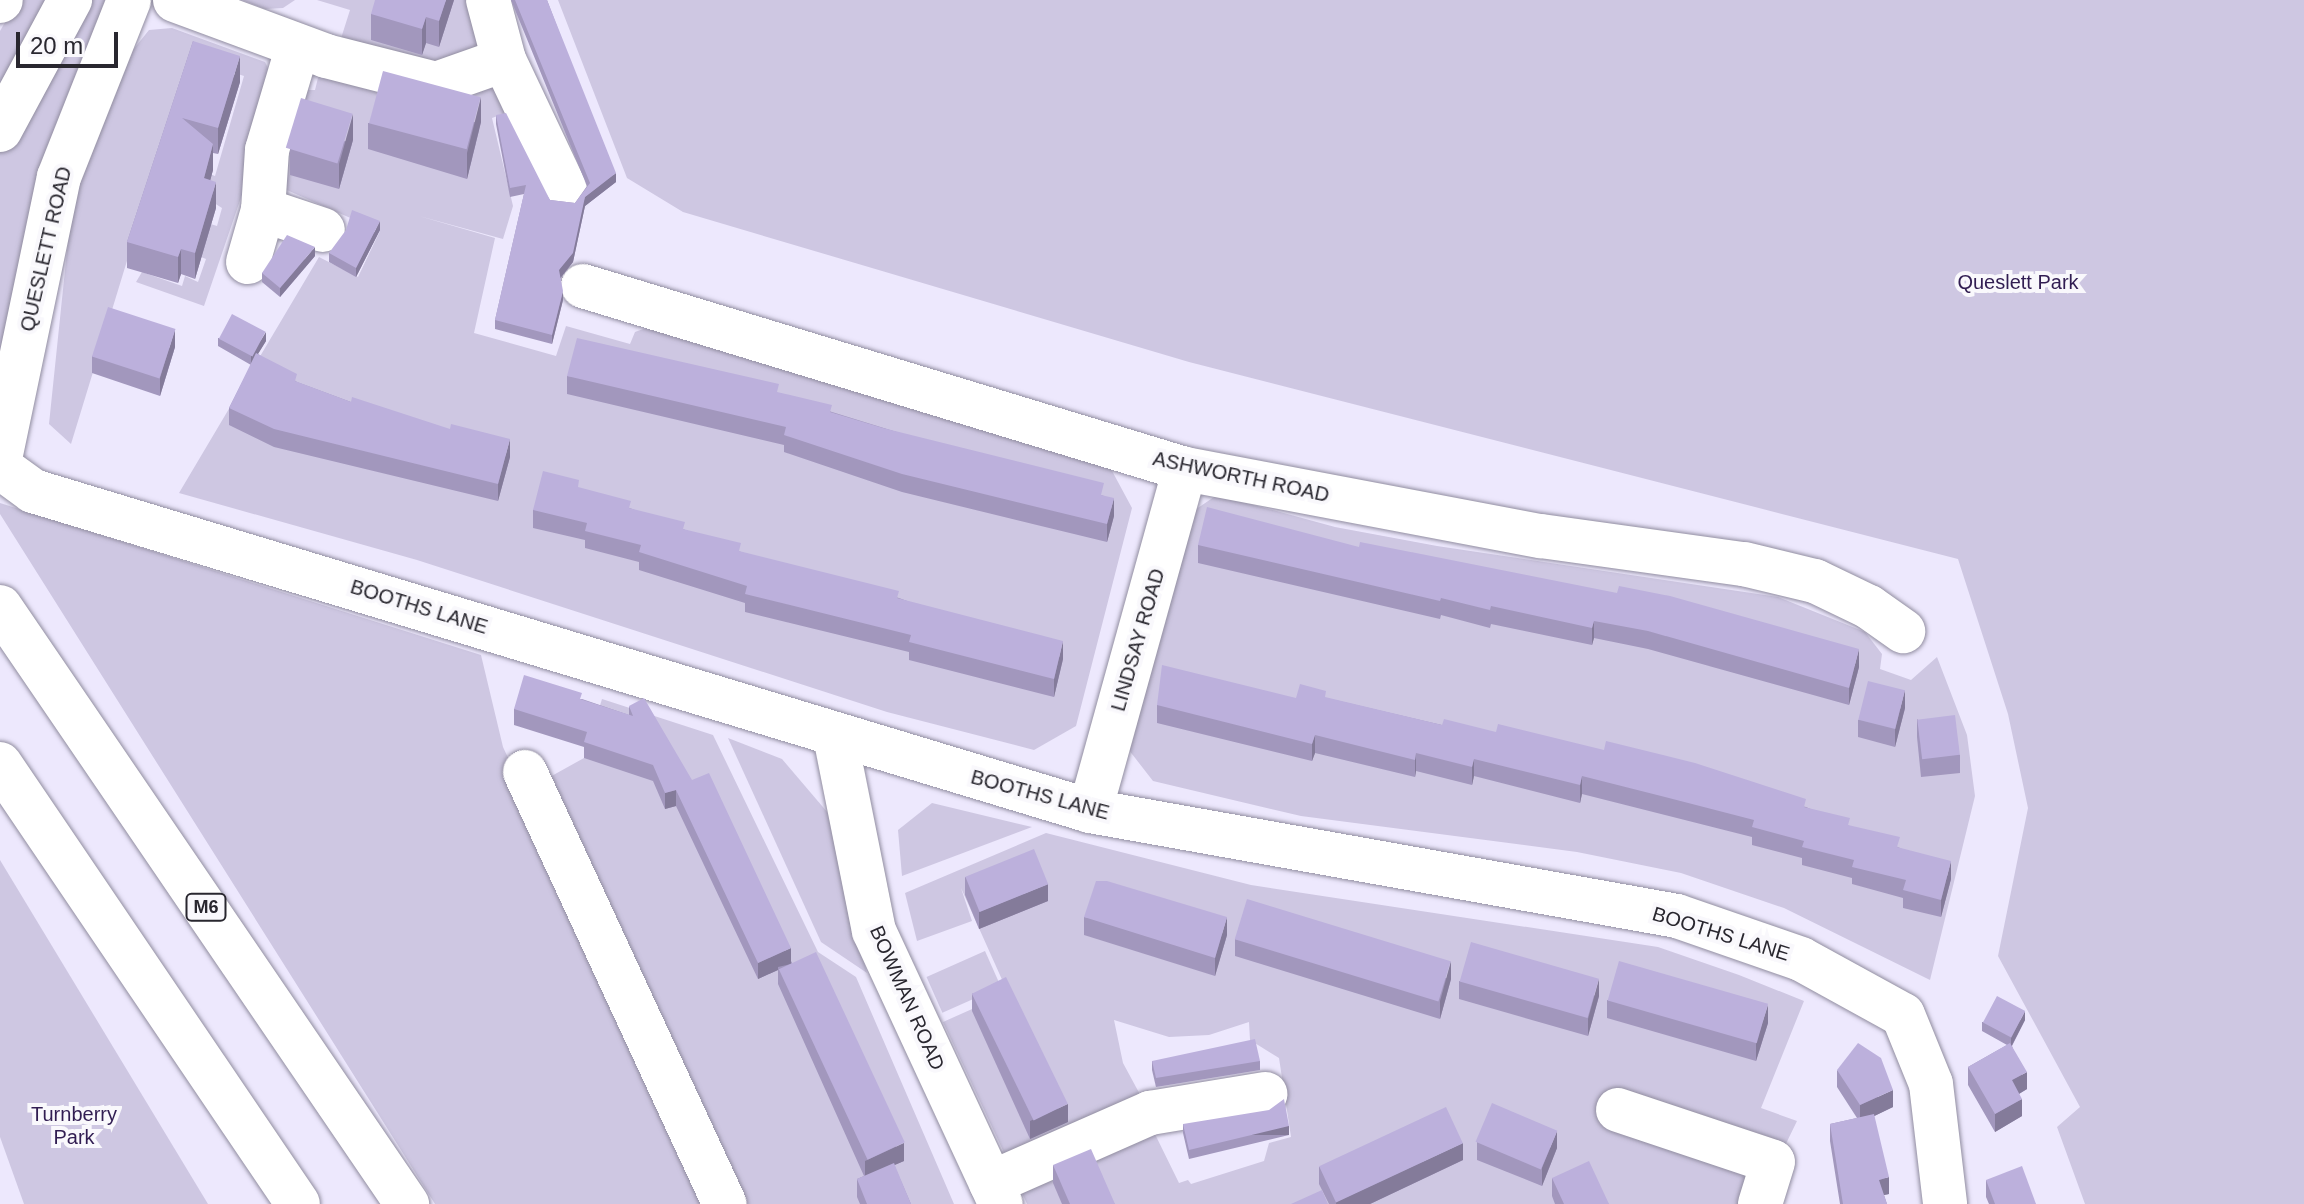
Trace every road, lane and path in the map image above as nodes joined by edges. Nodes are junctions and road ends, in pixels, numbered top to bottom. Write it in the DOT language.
graph roads {
  1 [pos="70,0"];
  2 [pos="129,0"];
  3 [pos="175,0"];
  4 [pos="488,0"];
  5 [pos="312,51"];
  6 [pos="504,60"];
  7 [pos="0,130"];
  8 [pos="565,189"];
  9 [pos="263,210"];
  10 [pos="323,230"];
  11 [pos="248,262"];
  12 [pos="583,286"];
  13 [pos="0,459"];
  14 [pos="0,467"];
  15 [pos="1185,469"];
  16 [pos="2,609"];
  17 [pos="1903,631"];
  18 [pos="835,736"];
  19 [pos="0,764"];
  20 [pos="525,772"];
  21 [pos="1090,811"];
  22 [pos="1265,1094"];
  23 [pos="1618,1110"];
  24 [pos="996,1193"];
  25 [pos="298,1204"];
  26 [pos="407,1204"];
  27 [pos="725,1204"];
  28 [pos="1760,1204"];
  29 [pos="1945,1204"];
  1 -- 7 [label="main road"];
  2 -- 13 [label="main road, QUESLETT ROAD"];
  3 -- 5 [label="main road"];
  4 -- 6 [label="main road"];
  5 -- 6 [label="main road"];
  5 -- 9 [label="main road"];
  6 -- 8 [label="main road"];
  9 -- 10 [label="main road"];
  9 -- 11 [label="main road"];
  12 -- 15 [label="main road, ASHWORTH ROAD"];
  14 -- 18 [label="main road, BOOTHS LANE"];
  15 -- 17 [label="main road, ASHWORTH ROAD"];
  15 -- 21 [label="main road, LINDSAY ROAD"];
  16 -- 26 [label="main road, M6"];
  18 -- 21 [label="main road, BOOTHS LANE"];
  18 -- 24 [label="main road, BOWMAN ROAD"];
  19 -- 25 [label="main road"];
  20 -- 27 [label="main road"];
  21 -- 29 [label="main road, BOOTHS LANE"];
  22 -- 24 [label="main road"];
  23 -- 28 [label="main road"];
}
